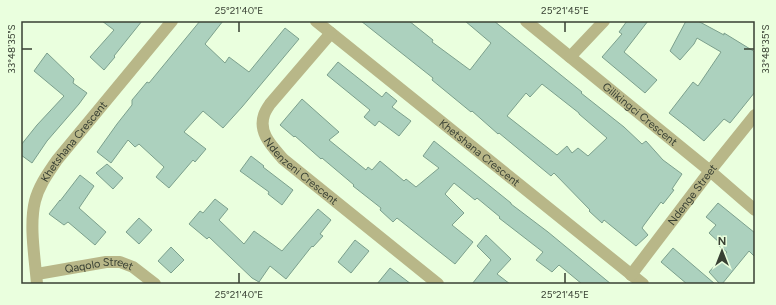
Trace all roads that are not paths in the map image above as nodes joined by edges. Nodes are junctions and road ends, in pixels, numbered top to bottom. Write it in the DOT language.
graph roads {
  1 [pos="172,21"];
  2 [pos="316,21"];
  3 [pos="526,21"];
  4 [pos="604,21"];
  5 [pos="331,33"];
  6 [pos="570,57"];
  7 [pos="755,115"];
  8 [pos="710,171"];
  9 [pos="755,210"];
  10 [pos="631,275"];
  11 [pos="37,279"];
  12 [pos="156,284"];
  13 [pos="438,284"];
  14 [pos="643,284"];
  1 -- 11 [label="street, Khetshana Crescent"];
  2 -- 5 [label="street, Khetshana Crescent"];
  3 -- 6 [label="street, Gilikingci Crescent"];
  4 -- 6 [label="street"];
  5 -- 10 [label="street, Khetshana Crescent"];
  5 -- 13 [label="street, Ndenzeni Crescent"];
  6 -- 8 [label="street, Gilikingci Crescent"];
  7 -- 8 [label="street, Ndenge Street"];
  8 -- 9 [label="street, Gilikingci Crescent"];
  8 -- 10 [label="street, Ndenge Street"];
  10 -- 14 [label="street, Khetshana Crescent"];
  11 -- 12 [label="street, Qaqolo Street"];
}
